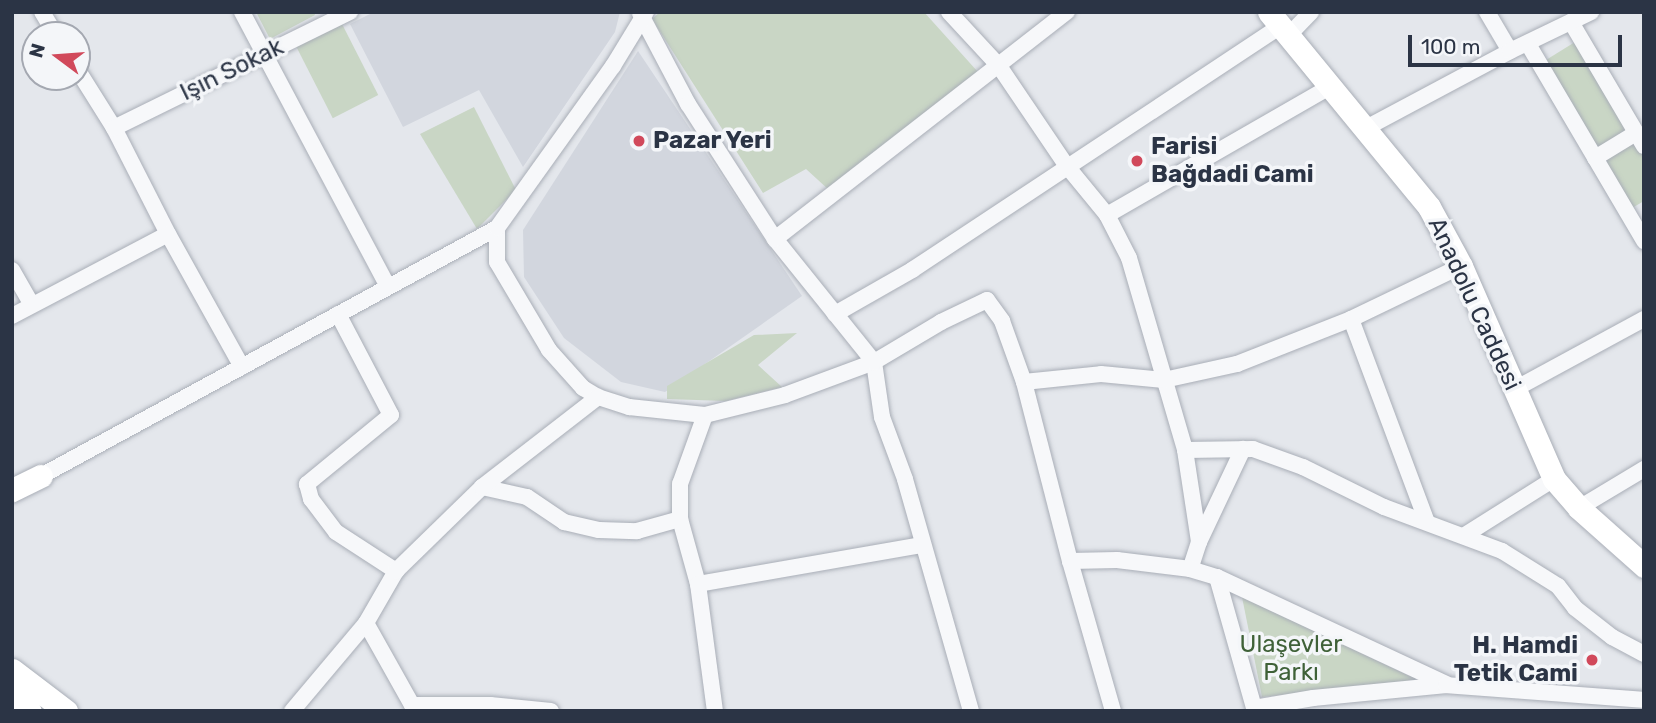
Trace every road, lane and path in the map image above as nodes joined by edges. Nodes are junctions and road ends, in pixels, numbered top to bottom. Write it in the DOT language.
graph roads {
  1 [pos="242,12"];
  2 [pos="350,12"];
  3 [pos="949,12"];
  4 [pos="1067,12"];
  5 [pos="1311,12"];
  6 [pos="1487,12"];
  7 [pos="1591,12"];
  8 [pos="643,14"];
  9 [pos="326,18"];
  10 [pos="1571,22"];
  11 [pos="1279,24"];
  12 [pos="1528,44"];
  13 [pos="1510,51"];
  14 [pos="264,54"];
  15 [pos="999,66"];
  16 [pos="1330,87"];
  17 [pos="91,91"];
  18 [pos="114,128"];
  19 [pos="1366,128"];
  20 [pos="1640,140"];
  21 [pos="1595,158"];
  22 [pos="1066,165"];
  23 [pos="1637,214"];
  24 [pos="1107,215"];
  25 [pos="497,228"];
  26 [pos="168,234"];
  27 [pos="775,239"];
  28 [pos="1644,241"];
  29 [pos="1461,266"];
  30 [pos="12,270"];
  31 [pos="388,287"];
  32 [pos="32,305"];
  33 [pos="338,314"];
  34 [pos="835,314"];
  35 [pos="12,316"];
  36 [pos="1351,319"];
  37 [pos="1644,319"];
  38 [pos="874,362"];
  39 [pos="242,367"];
  40 [pos="1164,380"];
  41 [pos="1024,382"];
  42 [pos="1515,389"];
  43 [pos="598,397"];
  44 [pos="705,415"];
  45 [pos="1242,449"];
  46 [pos="1185,450"];
  47 [pos="1644,469"];
  48 [pos="41,476"];
  49 [pos="1554,479"];
  50 [pos="482,488"];
  51 [pos="14,490"];
  52 [pos="1579,508"];
  53 [pos="681,519"];
  54 [pos="1427,522"];
  55 [pos="1465,536"];
  56 [pos="1199,542"];
  57 [pos="922,545"];
  58 [pos="1070,561"];
  59 [pos="1644,566"];
  60 [pos="1190,569"];
  61 [pos="396,571"];
  62 [pos="1217,577"];
  63 [pos="698,584"];
  64 [pos="366,623"];
  65 [pos="1644,654"];
  66 [pos="12,670"];
  67 [pos="1446,685"];
  68 [pos="12,696"];
  69 [pos="1644,700"];
  70 [pos="1255,709"];
  71 [pos="30,711"];
  72 [pos="66,711"];
  73 [pos="292,711"];
  74 [pos="551,711"];
  75 [pos="715,711"];
  76 [pos="971,711"];
  77 [pos="1113,711"];
  1 -- 14 [label="street"];
  2 -- 9 [label="street, Işın Sokak"];
  3 -- 15 [label="street"];
  4 -- 15 [label="street"];
  5 -- 11 [label="street"];
  6 -- 13 [label="street"];
  7 -- 10 [label="street"];
  8 -- 25 [label="street"];
  8 -- 27 [label="street"];
  9 -- 14 [label="street, Işın Sokak"];
  10 -- 12 [label="street"];
  10 -- 20 [label="street"];
  11 -- 16 [label="street, Anadolu Caddesi"];
  11 -- 22 [label="street"];
  12 -- 13 [label="street"];
  12 -- 21 [label="street"];
  13 -- 19 [label="street"];
  14 -- 18 [label="street, Işın Sokak"];
  14 -- 31 [label="street"];
  15 -- 22 [label="street"];
  15 -- 27 [label="street"];
  16 -- 19 [label="street, Anadolu Caddesi"];
  16 -- 24 [label="street"];
  17 -- 18 [label="street"];
  18 -- 26 [label="street"];
  19 -- 29 [label="street, Anadolu Caddesi"];
  20 -- 21 [label="street"];
  21 -- 23 [label="street"];
  22 -- 24 [label="street"];
  22 -- 34 [label="street"];
  23 -- 28 [label="street"];
  24 -- 40 [label="street"];
  25 -- 31 [label="street"];
  25 -- 43 [label="street"];
  26 -- 32 [label="street"];
  26 -- 39 [label="street"];
  27 -- 34 [label="street"];
  29 -- 36 [label="street"];
  29 -- 42 [label="street, Anadolu Caddesi"];
  30 -- 32 [label="street"];
  31 -- 33 [label="street"];
  32 -- 35 [label="street"];
  33 -- 39 [label="street"];
  33 -- 61 [label="street"];
  34 -- 38 [label="street"];
  36 -- 40 [label="street"];
  36 -- 54 [label="street"];
  37 -- 42 [label="street"];
  38 -- 41 [label="street"];
  38 -- 44 [label="street"];
  38 -- 57 [label="street"];
  39 -- 48 [label="street"];
  40 -- 41 [label="street"];
  40 -- 46 [label="street"];
  41 -- 58 [label="street"];
  42 -- 49 [label="street, Anadolu Caddesi"];
  43 -- 44 [label="street"];
  43 -- 50 [label="street"];
  44 -- 53 [label="street"];
  45 -- 46 [label="street"];
  45 -- 54 [label="street"];
  45 -- 56 [label="street"];
  46 -- 56 [label="street"];
  47 -- 52 [label="street"];
  48 -- 51 [label="street"];
  49 -- 52 [label="street, Anadolu Caddesi"];
  49 -- 55 [label="street"];
  50 -- 53 [label="street"];
  50 -- 61 [label="street"];
  52 -- 59 [label="street, Anadolu Caddesi"];
  53 -- 63 [label="street"];
  54 -- 55 [label="street"];
  55 -- 65 [label="street"];
  56 -- 60 [label="street"];
  57 -- 63 [label="street"];
  57 -- 76 [label="street"];
  58 -- 60 [label="street"];
  58 -- 77 [label="street"];
  60 -- 62 [label="street"];
  61 -- 64 [label="street"];
  62 -- 67 [label="street"];
  62 -- 70 [label="street"];
  63 -- 75 [label="street"];
  64 -- 73 [label="street"];
  64 -- 74 [label="street"];
  66 -- 72 [label="street"];
  67 -- 69 [label="street"];
  67 -- 70 [label="street"];
  68 -- 71 [label="street"];
}
